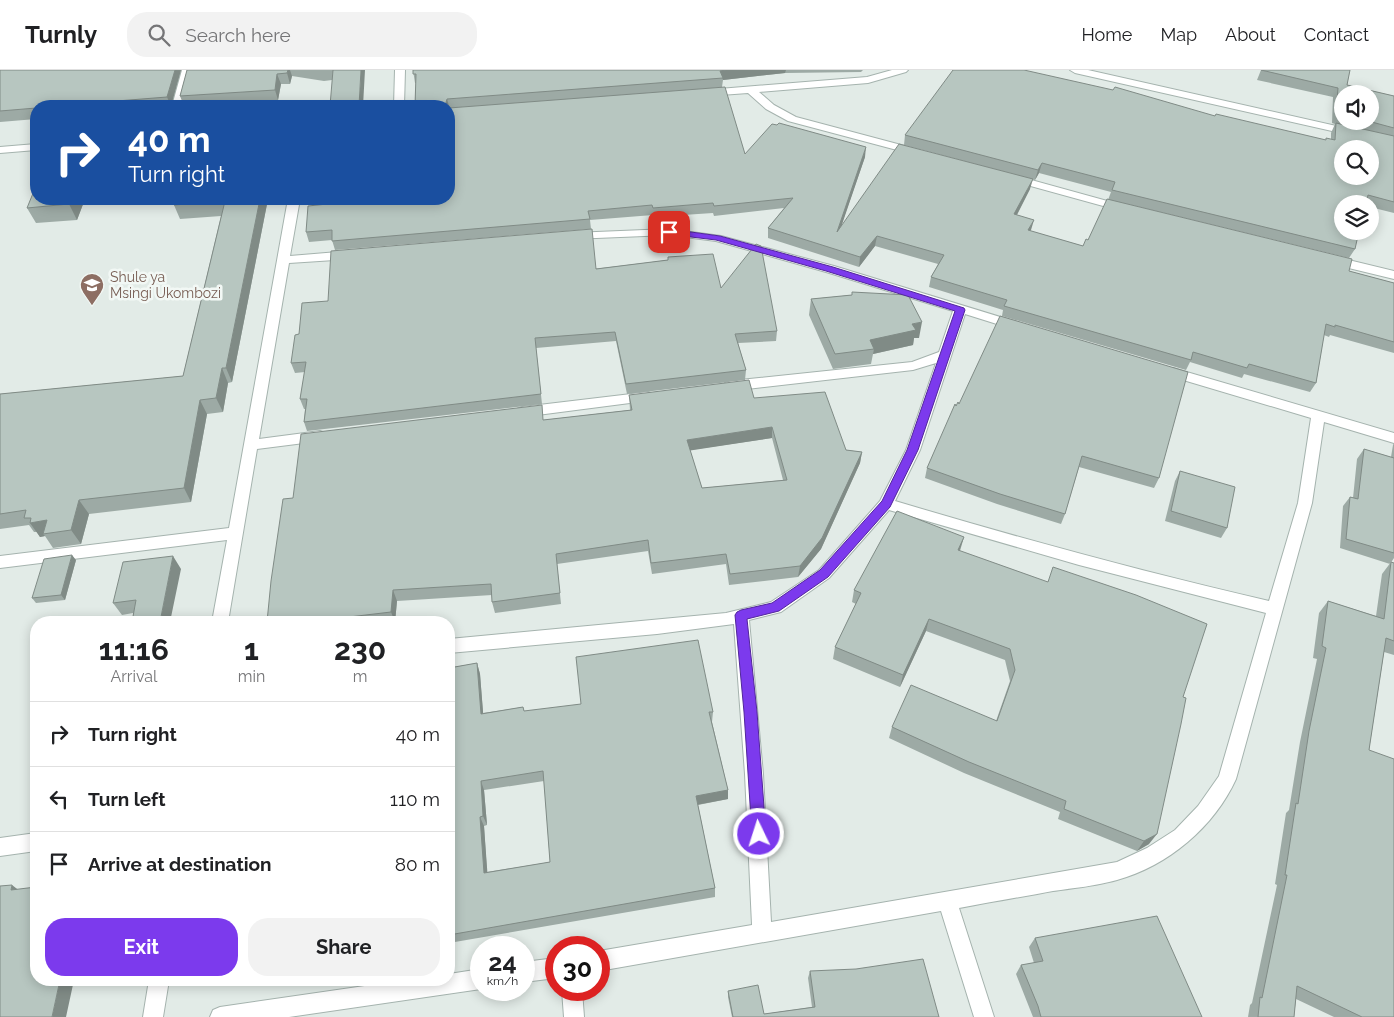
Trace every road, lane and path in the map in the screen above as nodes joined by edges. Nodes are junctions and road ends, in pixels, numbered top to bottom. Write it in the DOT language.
graph roads {
  1 [pos="187,70"];
  2 [pos="400,70"];
  3 [pos="903,70"];
  4 [pos="1074,70"];
  5 [pos="751,90"];
  6 [pos="693,94"];
  7 [pos="179,100"];
  8 [pos="399,100"];
  9 [pos="1394,142"];
  10 [pos="30,148"];
  11 [pos="0,150"];
  12 [pos="925,154"];
  13 [pos="998,174"];
  14 [pos="293,205"];
  15 [pos="1137,212"];
  16 [pos="556,237"];
  17 [pos="362,254"];
  18 [pos="1319,257"];
  19 [pos="284,260"];
  20 [pos="1394,276"];
  21 [pos="960,310"];
  22 [pos="1026,329"];
  23 [pos="945,356"];
  24 [pos="1158,368"];
  25 [pos="714,388"];
  26 [pos="659,396"];
  27 [pos="504,414"];
  28 [pos="1318,415"];
  29 [pos="329,435"];
  30 [pos="1394,438"];
  31 [pos="252,444"];
  32 [pos="886,504"];
  33 [pos="236,533"];
  34 [pos="0,562"];
  35 [pos="1274,610"];
  36 [pos="741,615"];
  37 [pos="221,616"];
  38 [pos="455,645"];
  39 [pos="30,843"];
  40 [pos="0,847"];
  41 [pos="947,901"];
  42 [pos="762,933"];
  43 [pos="610,959"];
  44 [pos="470,981"];
  45 [pos="455,983"];
  46 [pos="158,986"];
  47 [pos="433,986"];
  48 [pos="573,1001"];
  49 [pos="152,1017"];
  50 [pos="220,1017"];
  51 [pos="574,1017"];
  52 [pos="984,1017"];
  1 -- 7 [label="street"];
  2 -- 8 [label="street"];
  3 -- 5 [label="street"];
  4 -- 9 [label="street"];
  5 -- 6 [label="street"];
  5 -- 12 [label="street"];
  10 -- 11 [label="street"];
  13 -- 15 [label="street"];
  14 -- 19 [label="street"];
  16 -- 21 [label="street"];
  17 -- 19 [label="street"];
  18 -- 20 [label="street"];
  19 -- 31 [label="street"];
  21 -- 22 [label="street"];
  21 -- 23 [label="street"];
  23 -- 25 [label="street"];
  23 -- 32 [label="street"];
  24 -- 28 [label="street"];
  26 -- 27 [label="street"];
  28 -- 30 [label="street"];
  28 -- 35 [label="street"];
  29 -- 31 [label="street"];
  31 -- 33 [label="street"];
  32 -- 35 [label="street"];
  32 -- 36 [label="street"];
  33 -- 34 [label="street"];
  33 -- 37 [label="street"];
  35 -- 41 [label="street"];
  36 -- 38 [label="street"];
  36 -- 42 [label="street"];
  39 -- 40 [label="street"];
  41 -- 42 [label="street"];
  41 -- 52 [label="street"];
  42 -- 43 [label="street"];
  44 -- 45 [label="street"];
  46 -- 49 [label="street"];
  47 -- 50 [label="street"];
  48 -- 51 [label="street"];
}
